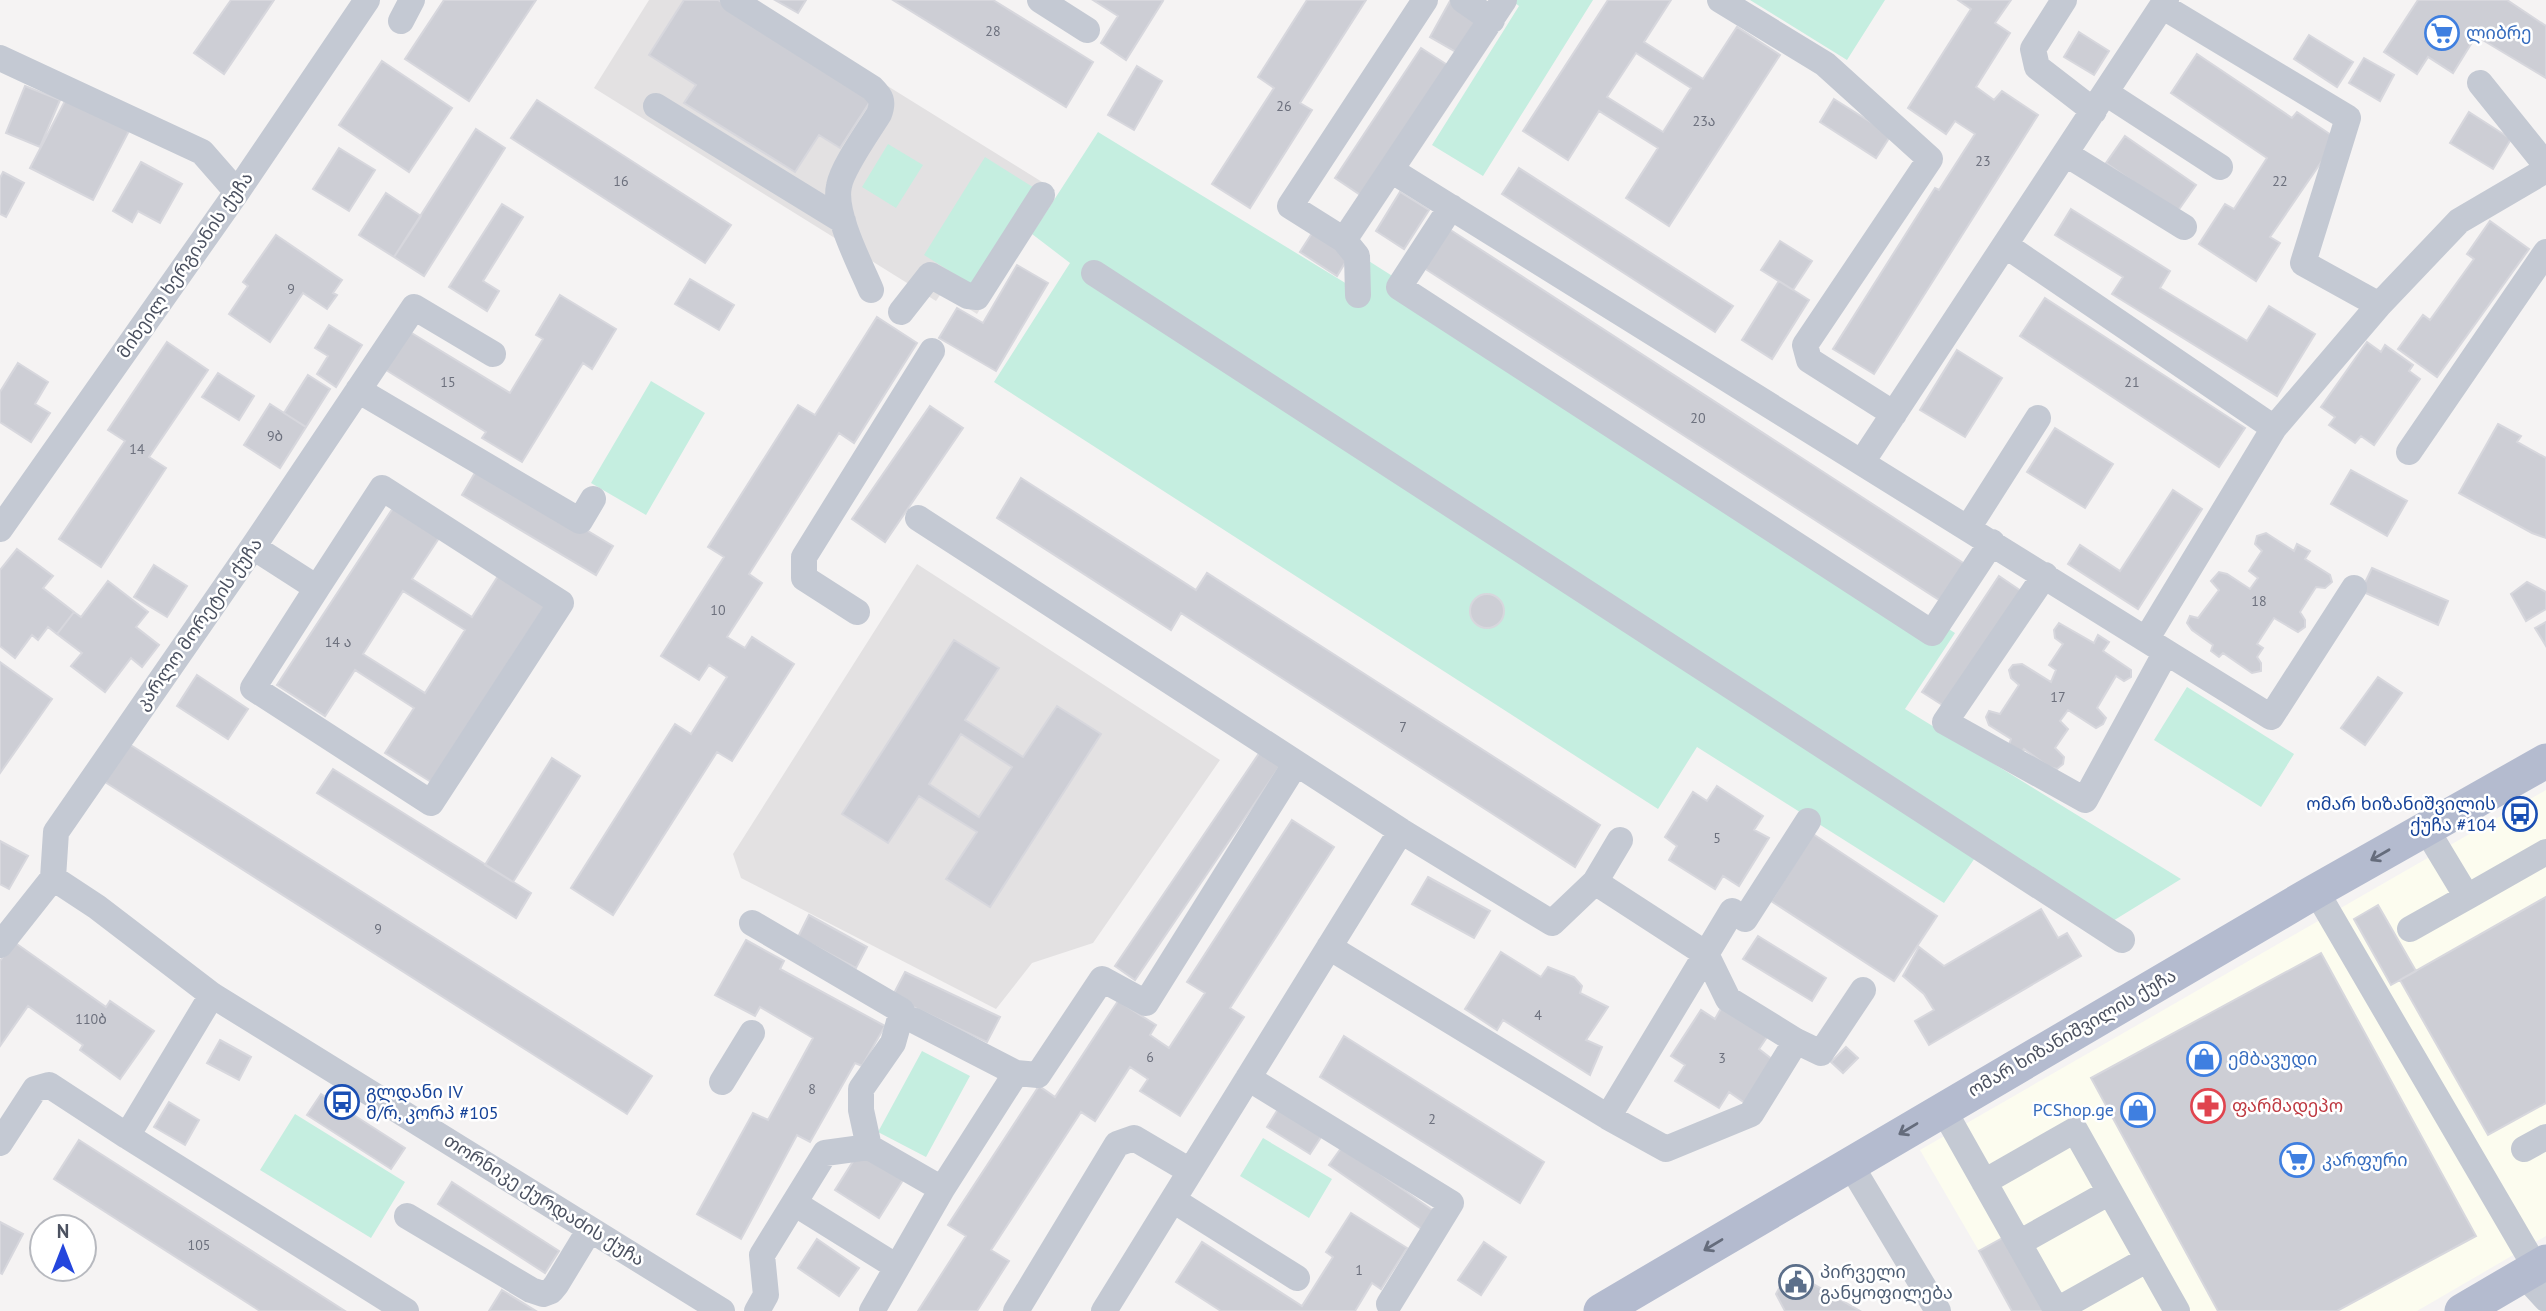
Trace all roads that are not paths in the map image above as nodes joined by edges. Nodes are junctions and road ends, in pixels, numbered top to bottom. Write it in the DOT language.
graph roads {
  1 [pos="367,0"];
  2 [pos="733,0"];
  3 [pos="1040,0"];
  4 [pos="1425,0"];
  5 [pos="1463,0"];
  6 [pos="1720,0"];
  7 [pos="2064,0"];
  8 [pos="2164,3"];
  9 [pos="1498,10"];
  10 [pos="1087,30"];
  11 [pos="0,58"];
  12 [pos="2480,83"];
  13 [pos="2100,102"];
  14 [pos="656,106"];
  15 [pos="2066,154"];
  16 [pos="2220,167"];
  17 [pos="2546,167"];
  18 [pos="1391,170"];
  19 [pos="237,192"];
  20 [pos="1042,195"];
  21 [pos="1451,207"];
  22 [pos="844,221"];
  23 [pos="2184,227"];
  24 [pos="1345,240"];
  25 [pos="2005,245"];
  26 [pos="2546,252"];
  27 [pos="1094,273"];
  28 [pos="871,290"];
  29 [pos="1358,295"];
  30 [pos="2379,305"];
  31 [pos="901,312"];
  32 [pos="932,351"];
  33 [pos="493,354"];
  34 [pos="358,390"];
  35 [pos="1894,414"];
  36 [pos="2038,418"];
  37 [pos="2274,428"];
  38 [pos="2409,452"];
  39 [pos="1862,462"];
  40 [pos="593,499"];
  41 [pos="918,519"];
  42 [pos="1968,528"];
  43 [pos="0,529"];
  44 [pos="1992,542"];
  45 [pos="253,547"];
  46 [pos="2045,575"];
  47 [pos="317,588"];
  48 [pos="2354,588"];
  49 [pos="857,612"];
  50 [pos="2157,645"];
  51 [pos="2546,761"];
  52 [pos="1296,763"];
  53 [pos="1808,821"];
  54 [pos="2426,829"];
  55 [pos="1401,831"];
  56 [pos="1620,840"];
  57 [pos="2546,852"];
  58 [pos="53,878"];
  59 [pos="1595,882"];
  60 [pos="2316,891"];
  61 [pos="2467,897"];
  62 [pos="752,923"];
  63 [pos="2410,929"];
  64 [pos="2122,940"];
  65 [pos="0,944"];
  66 [pos="1329,947"];
  67 [pos="1706,954"];
  68 [pos="1863,990"];
  69 [pos="212,995"];
  70 [pos="915,1021"];
  71 [pos="752,1033"];
  72 [pos="1796,1041"];
  73 [pos="1016,1073"];
  74 [pos="1248,1078"];
  75 [pos="722,1082"];
  76 [pos="1943,1109"];
  77 [pos="1608,1116"];
  78 [pos="127,1136"];
  79 [pos="0,1143"];
  80 [pos="869,1147"];
  81 [pos="1850,1164"];
  82 [pos="1190,1171"];
  83 [pos="1984,1182"];
  84 [pos="942,1189"];
  85 [pos="2110,1192"];
  86 [pos="1173,1199"];
  87 [pos="794,1203"];
  88 [pos="407,1216"];
  89 [pos="590,1228"];
  90 [pos="2019,1243"];
  91 [pos="2148,1259"];
  92 [pos="897,1267"];
  93 [pos="2538,1276"];
  94 [pos="1297,1278"];
  95 [pos="1390,1304"];
  96 [pos="1615,1307"];
  97 [pos="406,1311"];
  98 [pos="722,1311"];
  99 [pos="757,1311"];
  100 [pos="872,1311"];
  101 [pos="1016,1311"];
  102 [pos="1104,1311"];
  103 [pos="1938,1311"];
  104 [pos="2057,1311"];
  105 [pos="2177,1311"];
  106 [pos="2462,1311"];
  1 -- 19 [label="street, მიხეილ ხერგიანის ქუჩა"];
  2 -- 22 [label="street"];
  3 -- 10 [label="street"];
  4 -- 24 [label="street"];
  5 -- 9 [label="street"];
  6 -- 35 [label="street"];
  7 -- 13 [label="street"];
  8 -- 13 [label="street"];
  8 -- 30 [label="street"];
  9 -- 18 [label="street"];
  11 -- 19 [label="street"];
  12 -- 17 [label="street"];
  13 -- 15 [label="street"];
  13 -- 16 [label="street"];
  14 -- 22 [label="street"];
  15 -- 23 [label="street"];
  15 -- 25 [label="street"];
  17 -- 30 [label="street"];
  18 -- 21 [label="street"];
  18 -- 24 [label="street"];
  19 -- 43 [label="street, მიხეილ ხერგიანის ქუჩა"];
  20 -- 31 [label="street"];
  21 -- 39 [label="street"];
  21 -- 44 [label="street"];
  22 -- 28 [label="street"];
  24 -- 29 [label="street"];
  25 -- 35 [label="street"];
  25 -- 37 [label="street"];
  26 -- 38 [label="street"];
  27 -- 64 [label="street"];
  30 -- 37 [label="street"];
  32 -- 49 [label="street"];
  33 -- 34 [label="street, კარლო მორეტის ქუჩა"];
  34 -- 40 [label="street"];
  34 -- 45 [label="street, კარლო მორეტის ქუჩა"];
  35 -- 39 [label="street"];
  36 -- 42 [label="street"];
  37 -- 50 [label="street"];
  39 -- 42 [label="street"];
  41 -- 52 [label="street"];
  42 -- 44 [label="street"];
  44 -- 46 [label="street"];
  45 -- 47 [label="street"];
  45 -- 58 [label="street, კარლო მორეტის ქუჩა"];
  46 -- 50 [label="street"];
  46 -- 50 [label="street"];
  47 -- 47 [label="street"];
  48 -- 50 [label="street"];
  51 -- 54 [label="main road, ომარ ხიზანიშვილის ქუჩა"];
  52 -- 55 [label="street"];
  52 -- 73 [label="street"];
  53 -- 67 [label="street"];
  54 -- 60 [label="main road, ომარ ხიზანიშვილის ქუჩა, one-way"];
  54 -- 61 [label="street"];
  55 -- 59 [label="street"];
  55 -- 66 [label="street"];
  56 -- 59 [label="street"];
  57 -- 61 [label="street"];
  58 -- 65 [label="street"];
  58 -- 69 [label="street, თორნიკე ქურდაძის ქუჩა"];
  59 -- 67 [label="street"];
  60 -- 76 [label="main road, ომარ ხიზანიშვილის ქუჩა"];
  60 -- 93 [label="street"];
  61 -- 63 [label="street"];
  62 -- 80 [label="street"];
  66 -- 74 [label="street"];
  66 -- 77 [label="street"];
  67 -- 72 [label="street"];
  67 -- 77 [label="street"];
  68 -- 72 [label="street"];
  69 -- 78 [label="street"];
  69 -- 89 [label="street, თორნიკე ქურდაძის ქუჩა"];
  70 -- 73 [label="street"];
  71 -- 75 [label="street"];
  72 -- 77 [label="street"];
  73 -- 84 [label="street"];
  74 -- 82 [label="street"];
  74 -- 95 [label="street"];
  76 -- 81 [label="main road, ომარ ხიზანიშვილის ქუჩა, one-way"];
  76 -- 83 [label="street"];
  78 -- 79 [label="street"];
  78 -- 97 [label="street"];
  80 -- 84 [label="street"];
  80 -- 87 [label="street"];
  81 -- 96 [label="main road, ომარ ხიზანიშვილის ქუჩა, one-way"];
  81 -- 103 [label="street"];
  82 -- 86 [label="street"];
  82 -- 101 [label="street"];
  83 -- 85 [label="street"];
  83 -- 90 [label="street"];
  84 -- 92 [label="street"];
  85 -- 90 [label="street"];
  85 -- 91 [label="street"];
  86 -- 94 [label="street"];
  86 -- 102 [label="street"];
  87 -- 92 [label="street"];
  87 -- 99 [label="street"];
  88 -- 89 [label="street"];
  89 -- 98 [label="street, თორნიკე ქურდაძის ქუჩა"];
  90 -- 104 [label="street"];
  91 -- 104 [label="street"];
  91 -- 105 [label="street"];
  92 -- 100 [label="street"];
  93 -- 106 [label="main road"];
}
